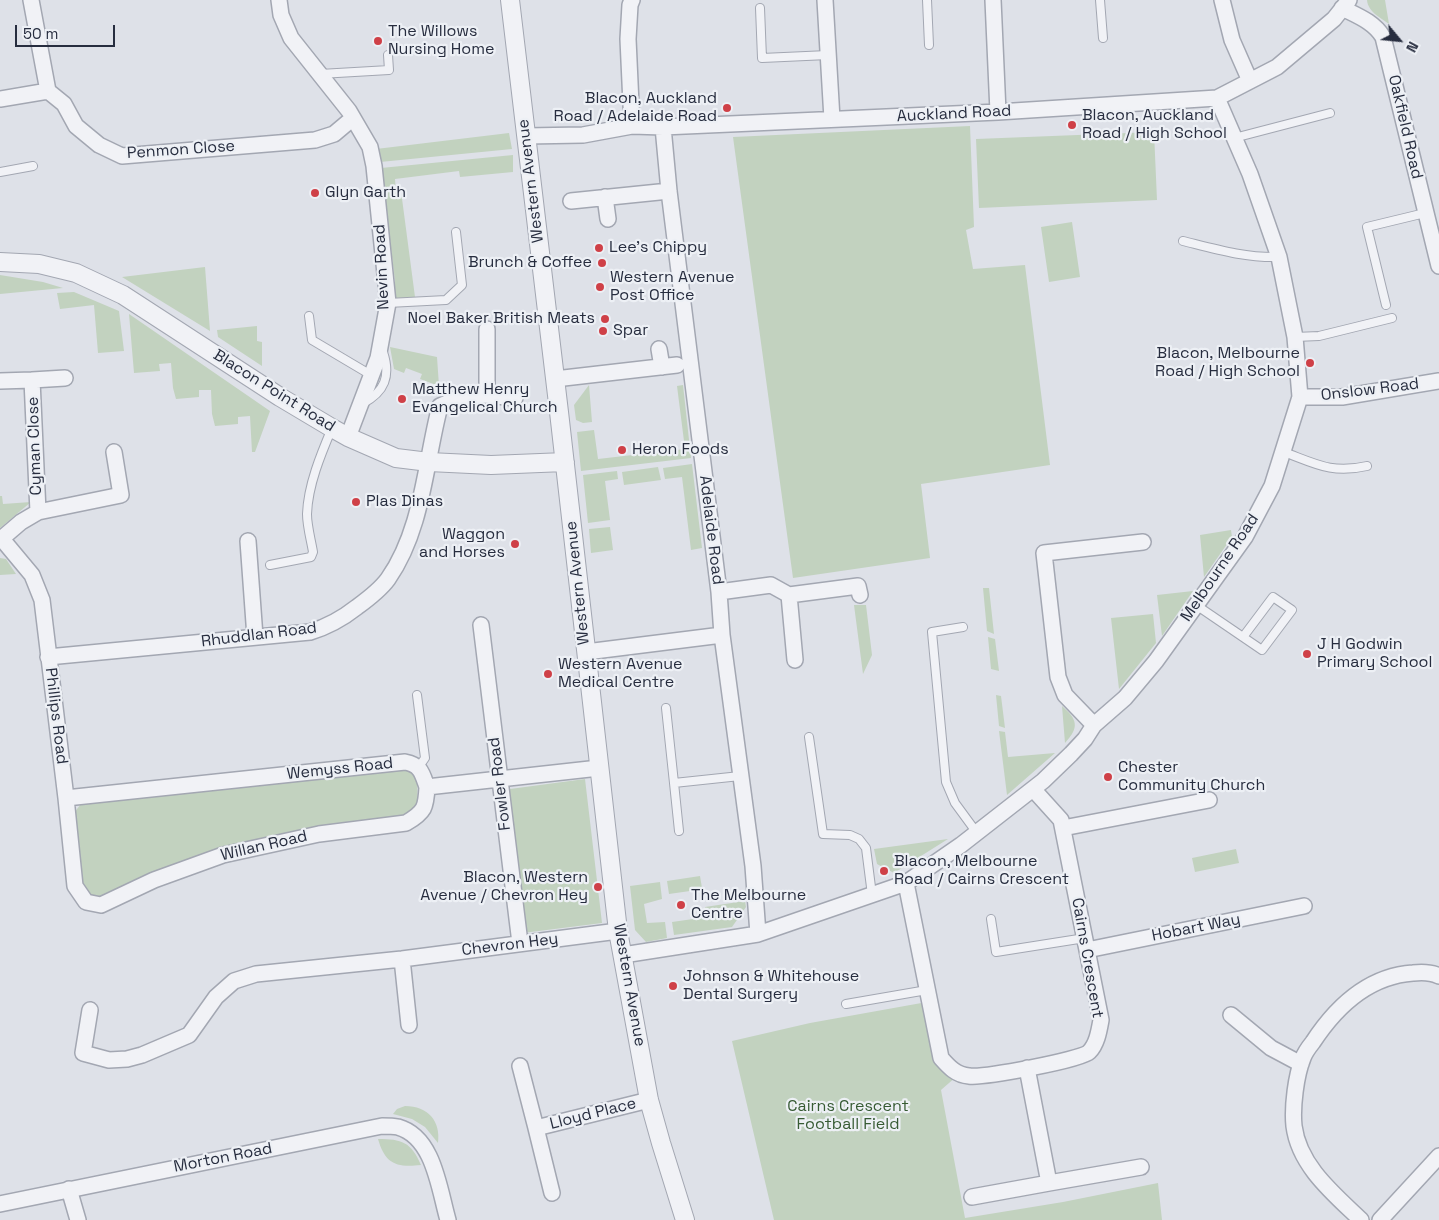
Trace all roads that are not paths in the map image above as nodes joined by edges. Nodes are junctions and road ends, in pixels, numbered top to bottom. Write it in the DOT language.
graph roads {
  1 [pos="31,0"];
  2 [pos="279,0"];
  3 [pos="510,0"];
  4 [pos="632,0"];
  5 [pos="825,0"];
  6 [pos="926,0"];
  7 [pos="993,0"];
  8 [pos="1100,0"];
  9 [pos="1222,0"];
  10 [pos="1346,4"];
  11 [pos="760,8"];
  12 [pos="1103,38"];
  13 [pos="929,46"];
  14 [pos="388,55"];
  15 [pos="828,55"];
  16 [pos="320,74"];
  17 [pos="1250,81"];
  18 [pos="48,91"];
  19 [pos="1217,98"];
  20 [pos="0,99"];
  21 [pos="998,112"];
  22 [pos="1330,113"];
  23 [pos="353,118"];
  24 [pos="832,119"];
  25 [pos="632,126"];
  26 [pos="663,127"];
  27 [pos="526,136"];
  28 [pos="1234,138"];
  29 [pos="33,166"];
  30 [pos="0,172"];
  31 [pos="668,191"];
  32 [pos="606,197"];
  33 [pos="571,201"];
  34 [pos="1426,213"];
  35 [pos="608,219"];
  36 [pos="456,232"];
  37 [pos="1183,241"];
  38 [pos="1279,257"];
  39 [pos="1438,260"];
  40 [pos="0,262"];
  41 [pos="388,303"];
  42 [pos="1386,305"];
  43 [pos="309,316"];
  44 [pos="1392,318"];
  45 [pos="487,329"];
  46 [pos="1295,337"];
  47 [pos="380,345"];
  48 [pos="659,349"];
  49 [pos="372,375"];
  50 [pos="65,378"];
  51 [pos="555,379"];
  52 [pos="32,380"];
  53 [pos="0,381"];
  54 [pos="1439,381"];
  55 [pos="487,395"];
  56 [pos="1300,397"];
  57 [pos="515,398"];
  58 [pos="360,404"];
  59 [pos="340,433"];
  60 [pos="114,452"];
  61 [pos="1284,452"];
  62 [pos="429,462"];
  63 [pos="565,462"];
  64 [pos="1367,466"];
  65 [pos="38,512"];
  66 [pos="1,539"];
  67 [pos="248,542"];
  68 [pos="1143,542"];
  69 [pos="270,565"];
  70 [pos="719,592"];
  71 [pos="789,596"];
  72 [pos="860,596"];
  73 [pos="1196,605"];
  74 [pos="481,625"];
  75 [pos="963,627"];
  76 [pos="722,635"];
  77 [pos="255,637"];
  78 [pos="1243,637"];
  79 [pos="586,652"];
  80 [pos="48,657"];
  81 [pos="795,660"];
  82 [pos="417,695"];
  83 [pos="666,708"];
  84 [pos="1094,725"];
  85 [pos="809,737"];
  86 [pos="418,768"];
  87 [pos="599,768"];
  88 [pos="740,776"];
  89 [pos="500,780"];
  90 [pos="674,783"];
  91 [pos="427,787"];
  92 [pos="1033,789"];
  93 [pos="66,798"];
  94 [pos="1209,800"];
  95 [pos="1063,828"];
  96 [pos="679,831"];
  97 [pos="977,833"];
  98 [pos="906,883"];
  99 [pos="872,895"];
  100 [pos="86,902"];
  101 [pos="1304,906"];
  102 [pos="991,919"];
  103 [pos="618,931"];
  104 [pos="758,934"];
  105 [pos="520,943"];
  106 [pos="1086,944"];
  107 [pos="623,955"];
  108 [pos="402,959"];
  109 [pos="1438,974"];
  110 [pos="927,990"];
  111 [pos="846,1004"];
  112 [pos="90,1010"];
  113 [pos="1232,1013"];
  114 [pos="409,1025"];
  115 [pos="1301,1064"];
  116 [pos="520,1066"];
  117 [pos="1027,1068"];
  118 [pos="650,1100"];
  119 [pos="536,1128"];
  120 [pos="1439,1156"];
  121 [pos="1142,1167"];
  122 [pos="1049,1183"];
  123 [pos="70,1189"];
  124 [pos="552,1194"];
  125 [pos="972,1197"];
  126 [pos="0,1204"];
  127 [pos="78,1220"];
  128 [pos="448,1220"];
  129 [pos="685,1220"];
  130 [pos="1361,1220"];
  131 [pos="1380,1220"];
  1 -- 18 [label="street"];
  2 -- 16 [label="street, Nevin Road"];
  3 -- 27 [label="street, Western Avenue"];
  4 -- 25 [label="street"];
  5 -- 15 [label="street"];
  6 -- 13 [label="lane"];
  7 -- 21 [label="street"];
  8 -- 12 [label="lane"];
  9 -- 17 [label="street"];
  10 -- 17 [label="street, Auckland Road"];
  10 -- 34 [label="street, Oakfield Road"];
  11 -- 15 [label="lane"];
  14 -- 16 [label="lane"];
  15 -- 24 [label="street"];
  16 -- 23 [label="street, Nevin Road"];
  17 -- 19 [label="street, Auckland Road"];
  18 -- 20 [label="street"];
  18 -- 23 [label="street, Penmon Close"];
  19 -- 21 [label="street, Auckland Road"];
  19 -- 28 [label="street, Melbourne Road"];
  21 -- 24 [label="street, Auckland Road"];
  22 -- 28 [label="lane"];
  23 -- 41 [label="street, Nevin Road"];
  24 -- 26 [label="street, Auckland Road"];
  25 -- 26 [label="street, Auckland Road"];
  25 -- 27 [label="street, Auckland Road"];
  26 -- 31 [label="street, Adelaide Road"];
  27 -- 51 [label="street, Western Avenue"];
  28 -- 38 [label="street, Melbourne Road"];
  29 -- 30 [label="lane"];
  31 -- 32 [label="street"];
  31 -- 70 [label="street, Adelaide Road"];
  32 -- 33 [label="street"];
  32 -- 35 [label="street"];
  34 -- 39 [label="street, Oakfield Road"];
  34 -- 42 [label="lane"];
  36 -- 41 [label="lane"];
  37 -- 38 [label="lane"];
  38 -- 46 [label="street, Melbourne Road"];
  40 -- 59 [label="street, Blacon Point Road"];
  41 -- 47 [label="street, Nevin Road"];
  43 -- 49 [label="lane"];
  44 -- 46 [label="lane"];
  45 -- 55 [label="street"];
  46 -- 56 [label="street, Melbourne Road"];
  47 -- 49 [label="street, Nevin Road"];
  47 -- 58 [label="lane"];
  48 -- 51 [label="street"];
  49 -- 58 [label="street, Nevin Road"];
  50 -- 52 [label="street, Cyman Close"];
  51 -- 63 [label="street, Western Avenue"];
  52 -- 53 [label="street, Cyman Close"];
  52 -- 65 [label="street, Cyman Close"];
  54 -- 56 [label="street, Onslow Road"];
  55 -- 57 [label="street"];
  55 -- 62 [label="street, Rhuddlan Road"];
  56 -- 61 [label="street, Melbourne Road"];
  58 -- 59 [label="street, Nevin Road"];
  59 -- 62 [label="street, Blacon Point Road"];
  59 -- 69 [label="lane"];
  60 -- 65 [label="street"];
  61 -- 64 [label="lane"];
  61 -- 73 [label="street, Melbourne Road"];
  62 -- 63 [label="street, Blacon Point Road"];
  62 -- 77 [label="street, Rhuddlan Road"];
  63 -- 79 [label="street, Western Avenue"];
  65 -- 66 [label="street"];
  66 -- 80 [label="street, Phillips Road"];
  67 -- 77 [label="street"];
  68 -- 84 [label="street"];
  70 -- 71 [label="street"];
  70 -- 76 [label="street, Adelaide Road"];
  71 -- 72 [label="street"];
  71 -- 81 [label="street"];
  73 -- 78 [label="lane"];
  73 -- 84 [label="street, Melbourne Road"];
  74 -- 89 [label="street, Fowler Road"];
  75 -- 97 [label="lane"];
  76 -- 79 [label="street"];
  76 -- 88 [label="street, Adelaide Road"];
  77 -- 80 [label="street, Rhuddlan Road"];
  78 -- 78 [label="lane"];
  79 -- 87 [label="street, Western Avenue"];
  80 -- 93 [label="street, Phillips Road"];
  82 -- 86 [label="lane"];
  83 -- 90 [label="lane"];
  84 -- 92 [label="street, Melbourne Road"];
  85 -- 99 [label="lane"];
  86 -- 91 [label="street, Wemyss Road"];
  86 -- 93 [label="street, Wemyss Road"];
  87 -- 89 [label="street"];
  87 -- 103 [label="street, Western Avenue"];
  88 -- 90 [label="lane"];
  88 -- 104 [label="street, Adelaide Road"];
  89 -- 91 [label="street"];
  89 -- 105 [label="street, Fowler Road"];
  90 -- 96 [label="lane"];
  91 -- 100 [label="street, Willan Road"];
  92 -- 95 [label="street, Cairns Crescent"];
  92 -- 97 [label="street, Melbourne Road"];
  93 -- 100 [label="street, Phillips Road"];
  94 -- 95 [label="street"];
  95 -- 106 [label="street, Cairns Crescent"];
  97 -- 98 [label="street, Melbourne Road"];
  98 -- 99 [label="street, Melbourne Road"];
  98 -- 110 [label="street, Cairns Crescent"];
  99 -- 104 [label="street, Melbourne Road"];
  101 -- 106 [label="street, Hobart Way"];
  102 -- 106 [label="lane"];
  103 -- 105 [label="street, Chevron Hey"];
  103 -- 107 [label="street, Western Avenue"];
  104 -- 107 [label="street, Melbourne Road"];
  105 -- 108 [label="street, Chevron Hey"];
  106 -- 117 [label="street, Cairns Crescent"];
  107 -- 118 [label="street, Western Avenue"];
  108 -- 112 [label="street, Chevron Hey"];
  108 -- 114 [label="street"];
  109 -- 115 [label="street"];
  110 -- 111 [label="lane"];
  110 -- 117 [label="street, Cairns Crescent"];
  113 -- 115 [label="street"];
  115 -- 130 [label="street"];
  116 -- 119 [label="street, Lloyd Place"];
  117 -- 122 [label="street"];
  118 -- 119 [label="street, Lloyd Place"];
  118 -- 129 [label="street, Western Avenue"];
  119 -- 124 [label="street, Lloyd Place"];
  120 -- 131 [label="street"];
  121 -- 122 [label="street"];
  122 -- 125 [label="street"];
  123 -- 126 [label="street, Morton Road"];
  123 -- 127 [label="street"];
  123 -- 128 [label="street, Morton Road"];
}
